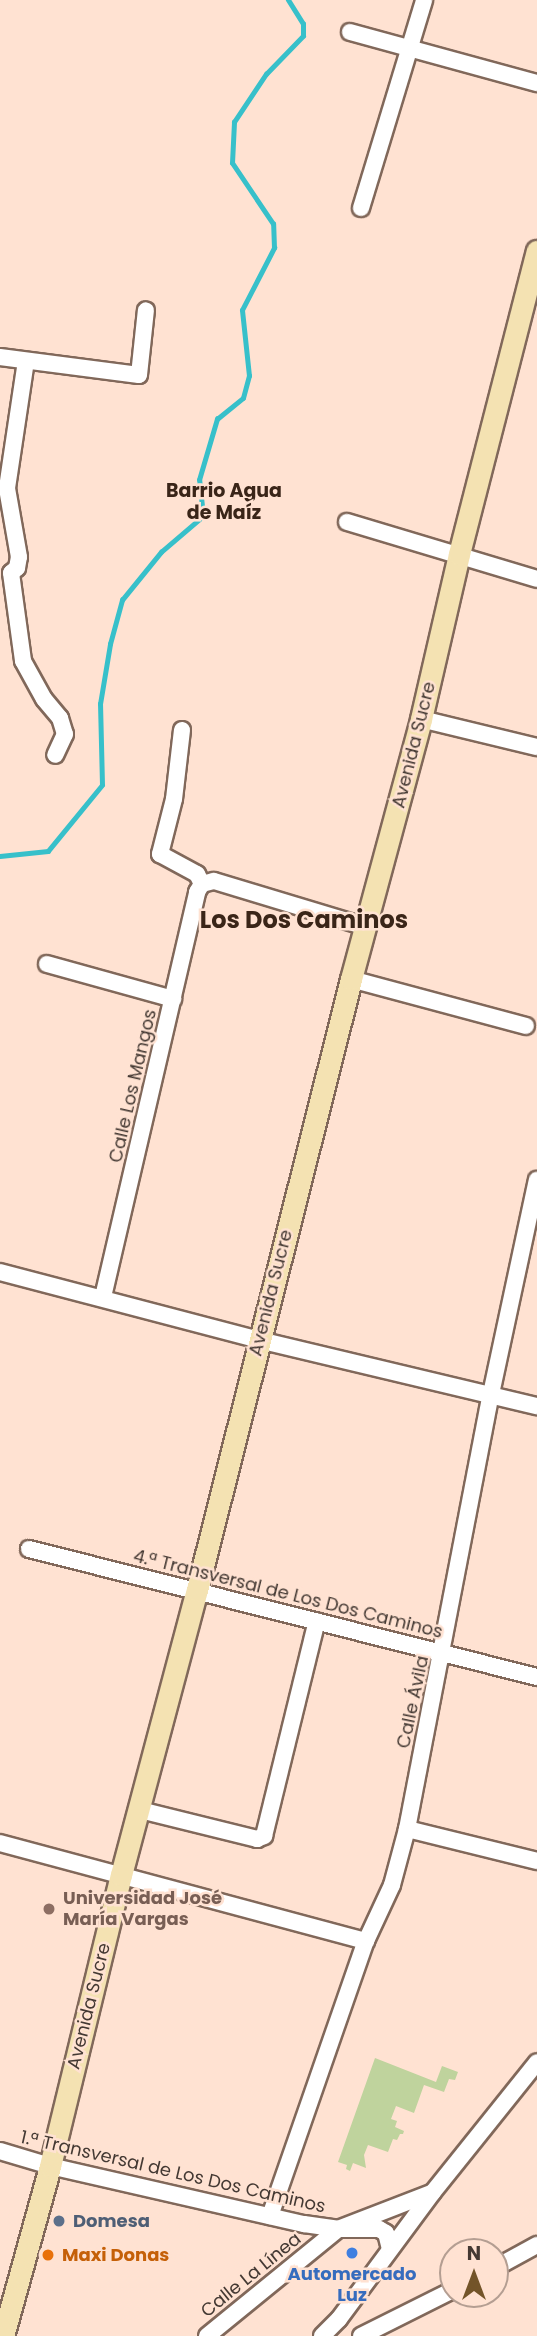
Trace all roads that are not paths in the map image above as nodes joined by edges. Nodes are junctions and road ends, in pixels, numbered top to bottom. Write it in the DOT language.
graph roads {
  1 [pos="424,0"];
  2 [pos="350,32"];
  3 [pos="408,47"];
  4 [pos="537,83"];
  5 [pos="361,208"];
  6 [pos="537,251"];
  7 [pos="146,310"];
  8 [pos="0,357"];
  9 [pos="26,361"];
  10 [pos="347,522"];
  11 [pos="459,554"];
  12 [pos="5,574"];
  13 [pos="537,579"];
  14 [pos="421,719"];
  15 [pos="182,730"];
  16 [pos="537,747"];
  17 [pos="55,755"];
  18 [pos="202,884"];
  19 [pos="366,927"];
  20 [pos="47,964"];
  21 [pos="351,979"];
  22 [pos="173,999"];
  23 [pos="526,1026"];
  24 [pos="537,1180"];
  25 [pos="0,1272"];
  26 [pos="103,1297"];
  27 [pos="259,1340"];
  28 [pos="491,1394"];
  29 [pos="537,1406"];
  30 [pos="29,1549"];
  31 [pos="197,1590"];
  32 [pos="317,1622"];
  33 [pos="443,1654"];
  34 [pos="537,1677"];
  35 [pos="140,1810"];
  36 [pos="407,1829"];
  37 [pos="0,1843"];
  38 [pos="537,1861"];
  39 [pos="121,1875"];
  40 [pos="366,1941"];
  41 [pos="537,2062"];
  42 [pos="0,2151"];
  43 [pos="50,2166"];
  44 [pos="433,2192"];
  45 [pos="270,2216"];
  46 [pos="338,2229"];
  47 [pos="537,2245"];
  48 [pos="390,2249"];
  49 [pos="509,2260"];
  50 [pos="439,2297"];
  51 [pos="339,2319"];
  52 [pos="4,2336"];
  53 [pos="207,2336"];
  54 [pos="322,2336"];
  55 [pos="336,2336"];
  56 [pos="361,2336"];
  1 -- 3 [label="street"];
  2 -- 3 [label="street"];
  3 -- 4 [label="street"];
  3 -- 5 [label="street"];
  6 -- 11 [label="main road, Avenida Sucre"];
  7 -- 9 [label="street"];
  8 -- 9 [label="street"];
  9 -- 12 [label="street"];
  10 -- 11 [label="street"];
  11 -- 13 [label="street"];
  11 -- 14 [label="main road, Avenida Sucre"];
  12 -- 17 [label="street"];
  14 -- 16 [label="street"];
  14 -- 19 [label="main road, Avenida Sucre"];
  15 -- 18 [label="street"];
  18 -- 19 [label="street"];
  18 -- 22 [label="street, Calle Los Mangos"];
  19 -- 21 [label="main road, Avenida Sucre"];
  20 -- 22 [label="street"];
  21 -- 23 [label="street"];
  21 -- 27 [label="main road, Avenida Sucre"];
  22 -- 26 [label="street, Calle Los Mangos"];
  24 -- 28 [label="street, Calle Ávila"];
  25 -- 26 [label="street"];
  26 -- 27 [label="street"];
  27 -- 28 [label="street"];
  27 -- 31 [label="main road, Avenida Sucre"];
  28 -- 29 [label="street"];
  28 -- 33 [label="street, Calle Ávila"];
  30 -- 31 [label="street, 4.ª Transversal de Los Dos Caminos"];
  31 -- 32 [label="street, 4.ª Transversal de Los Dos Caminos"];
  31 -- 35 [label="main road, Avenida Sucre"];
  32 -- 33 [label="street, 4.ª Transversal de Los Dos Caminos"];
  32 -- 35 [label="street"];
  33 -- 34 [label="street, 4.ª Transversal de Los Dos Caminos"];
  33 -- 36 [label="street, Calle Ávila"];
  35 -- 39 [label="main road, Avenida Sucre"];
  36 -- 38 [label="street"];
  36 -- 40 [label="street, Calle Ávila"];
  37 -- 39 [label="street"];
  39 -- 40 [label="street"];
  39 -- 43 [label="main road, Avenida Sucre"];
  40 -- 45 [label="street, Calle Ávila"];
  41 -- 44 [label="street"];
  42 -- 43 [label="street, 1.ª Transversal de Los Dos Caminos"];
  43 -- 45 [label="street, 1.ª Transversal de Los Dos Caminos"];
  43 -- 52 [label="main road, Avenida Sucre"];
  44 -- 46 [label="street, Calle La Línea"];
  44 -- 48 [label="street"];
  45 -- 46 [label="street, 1.ª Transversal de Los Dos Caminos"];
  46 -- 48 [label="street, 1.ª Transversal de Los Dos Caminos"];
  46 -- 53 [label="street, Calle La Línea"];
  47 -- 49 [label="street"];
  48 -- 51 [label="street"];
  50 -- 56 [label="street"];
  51 -- 54 [label="street"];
  51 -- 55 [label="street"];
}
